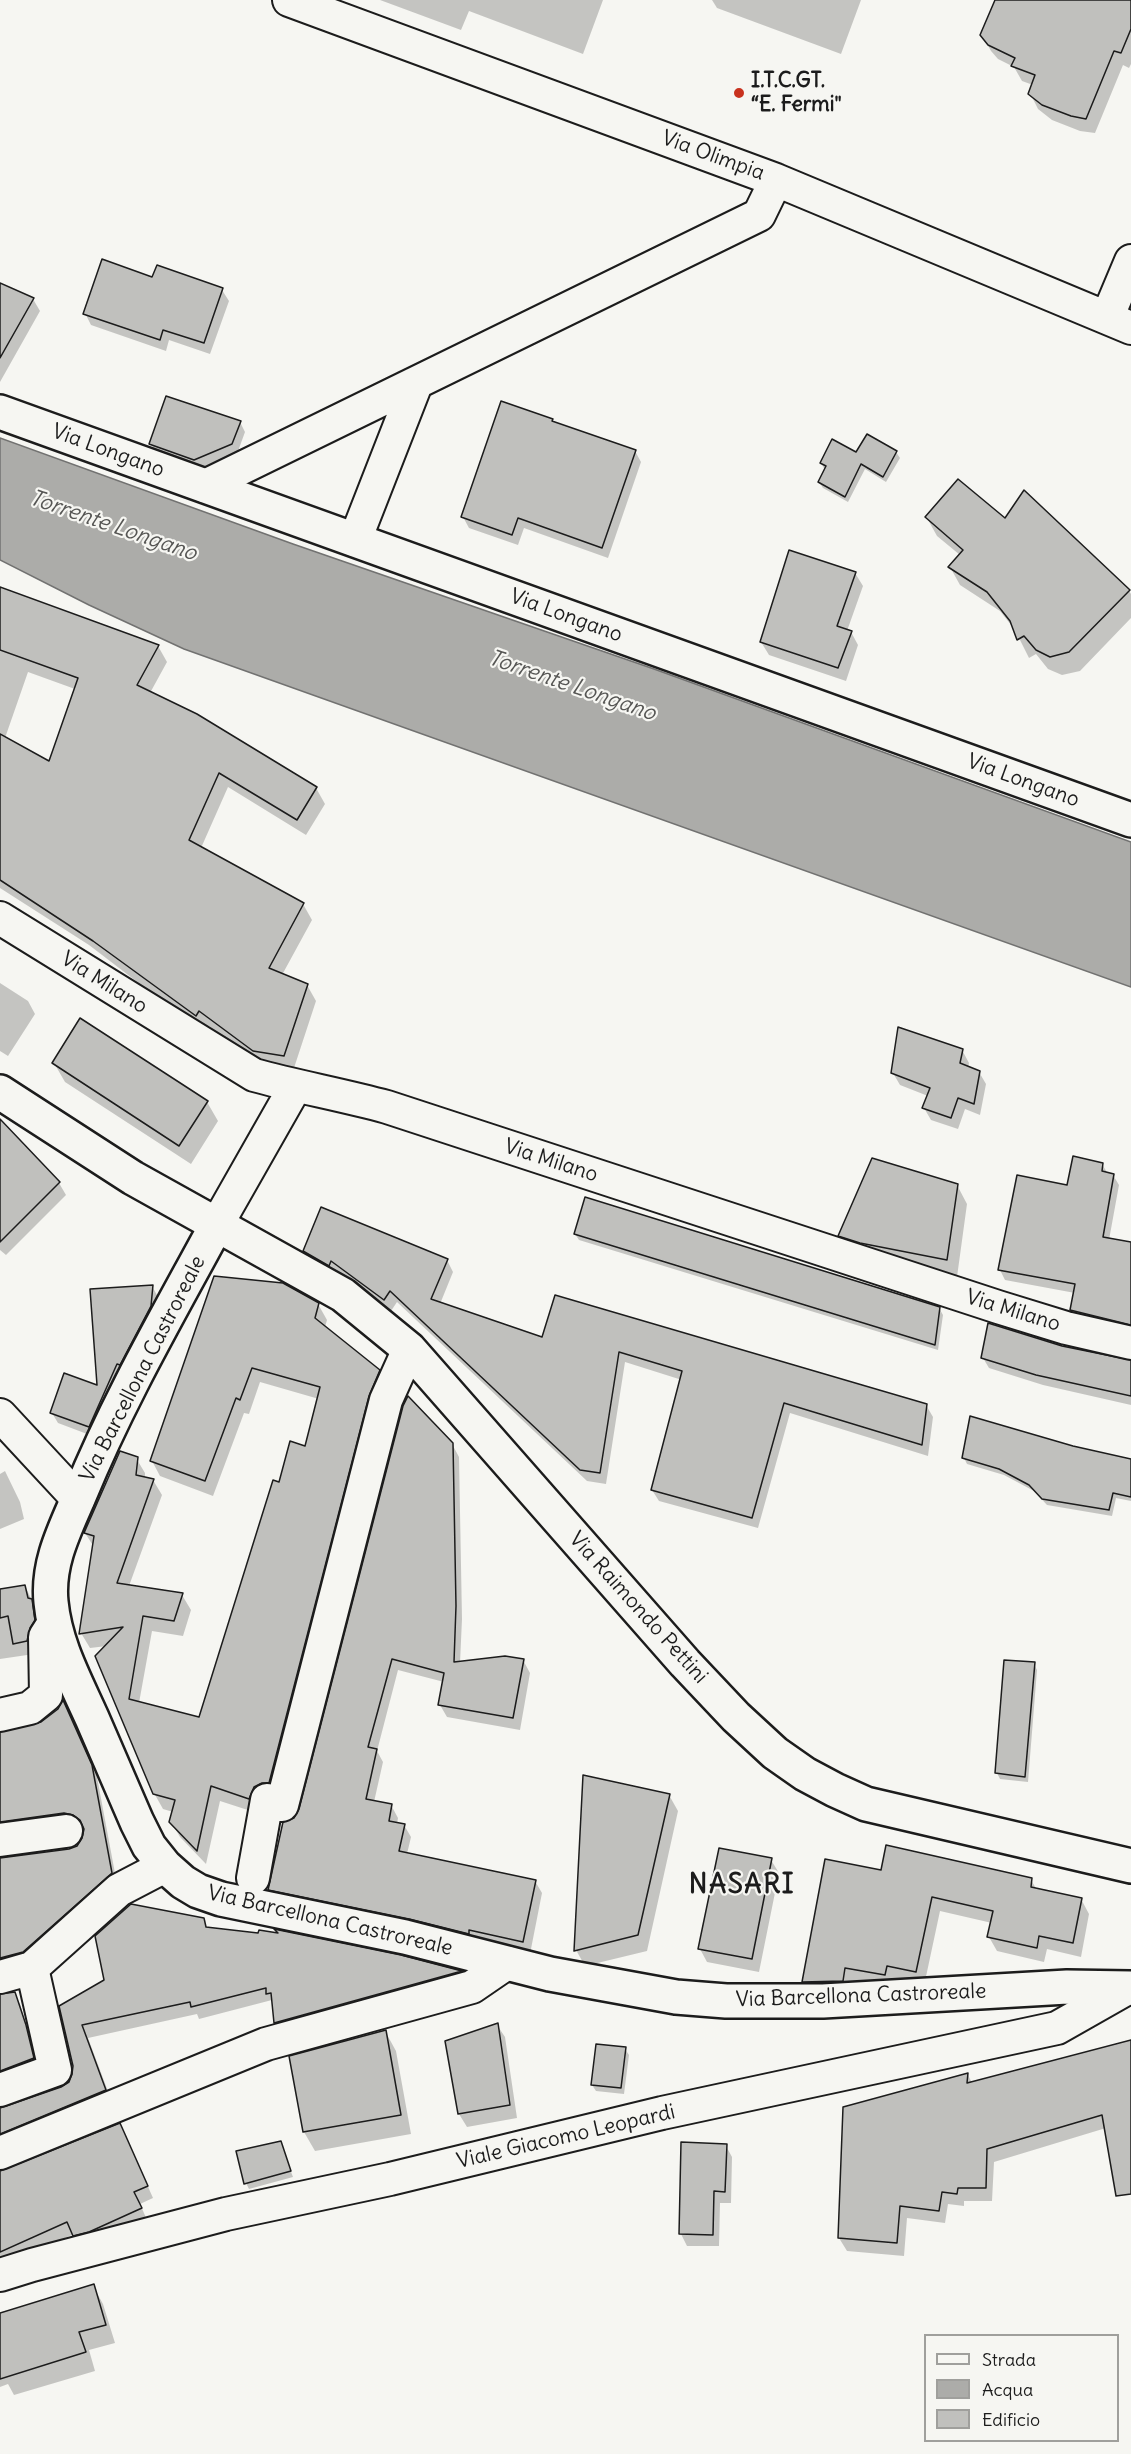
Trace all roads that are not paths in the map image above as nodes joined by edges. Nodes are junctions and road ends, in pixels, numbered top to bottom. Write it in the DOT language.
graph roads {
  1 [pos="289,0"];
  2 [pos="776,180"];
  3 [pos="1131,261"];
  4 [pos="1119,323"];
  5 [pos="416,384"];
  6 [pos="0,412"];
  7 [pos="205,486"];
  8 [pos="355,540"];
  9 [pos="1131,820"];
  10 [pos="0,918"];
  11 [pos="295,1087"];
  12 [pos="0,1092"];
  13 [pos="216,1226"];
  14 [pos="1131,1343"];
  15 [pos="409,1349"];
  16 [pos="0,1414"];
  17 [pos="78,1499"];
  18 [pos="54,1623"];
  19 [pos="0,1715"];
  20 [pos="66,1831"];
  21 [pos="0,1840"];
  22 [pos="165,1866"];
  23 [pos="1131,1866"];
  24 [pos="253,1878"];
  25 [pos="507,1963"];
  26 [pos="32,1968"];
  27 [pos="0,1977"];
  28 [pos="1128,1988"];
  29 [pos="0,2090"];
  30 [pos="0,2153"];
  31 [pos="0,2275"];
  1 -- 2 [label="street, Via Olimpia"];
  2 -- 4 [label="street, Via Olimpia"];
  2 -- 5 [label="street"];
  3 -- 4 [label="street"];
  5 -- 7 [label="street"];
  5 -- 8 [label="street"];
  6 -- 7 [label="street, Via Longano"];
  7 -- 8 [label="street, Via Longano"];
  8 -- 9 [label="street, Via Longano"];
  10 -- 11 [label="street, Via Milano"];
  11 -- 13 [label="street"];
  11 -- 14 [label="street, Via Milano"];
  12 -- 13 [label="street"];
  13 -- 15 [label="street, Via Raimondo Pettini"];
  13 -- 17 [label="street, Via Barcellona Castroreale"];
  15 -- 23 [label="street, Via Raimondo Pettini"];
  15 -- 24 [label="street"];
  16 -- 17 [label="street"];
  17 -- 18 [label="street, Via Barcellona Castroreale"];
  18 -- 19 [label="street"];
  18 -- 22 [label="street, Via Barcellona Castroreale"];
  20 -- 21 [label="street"];
  22 -- 25 [label="street, Via Barcellona Castroreale"];
  22 -- 26 [label="street"];
  25 -- 28 [label="street, Via Barcellona Castroreale"];
  25 -- 30 [label="street"];
  26 -- 27 [label="street"];
  26 -- 29 [label="street"];
  28 -- 31 [label="street, Viale Giacomo Leopardi"];
}
